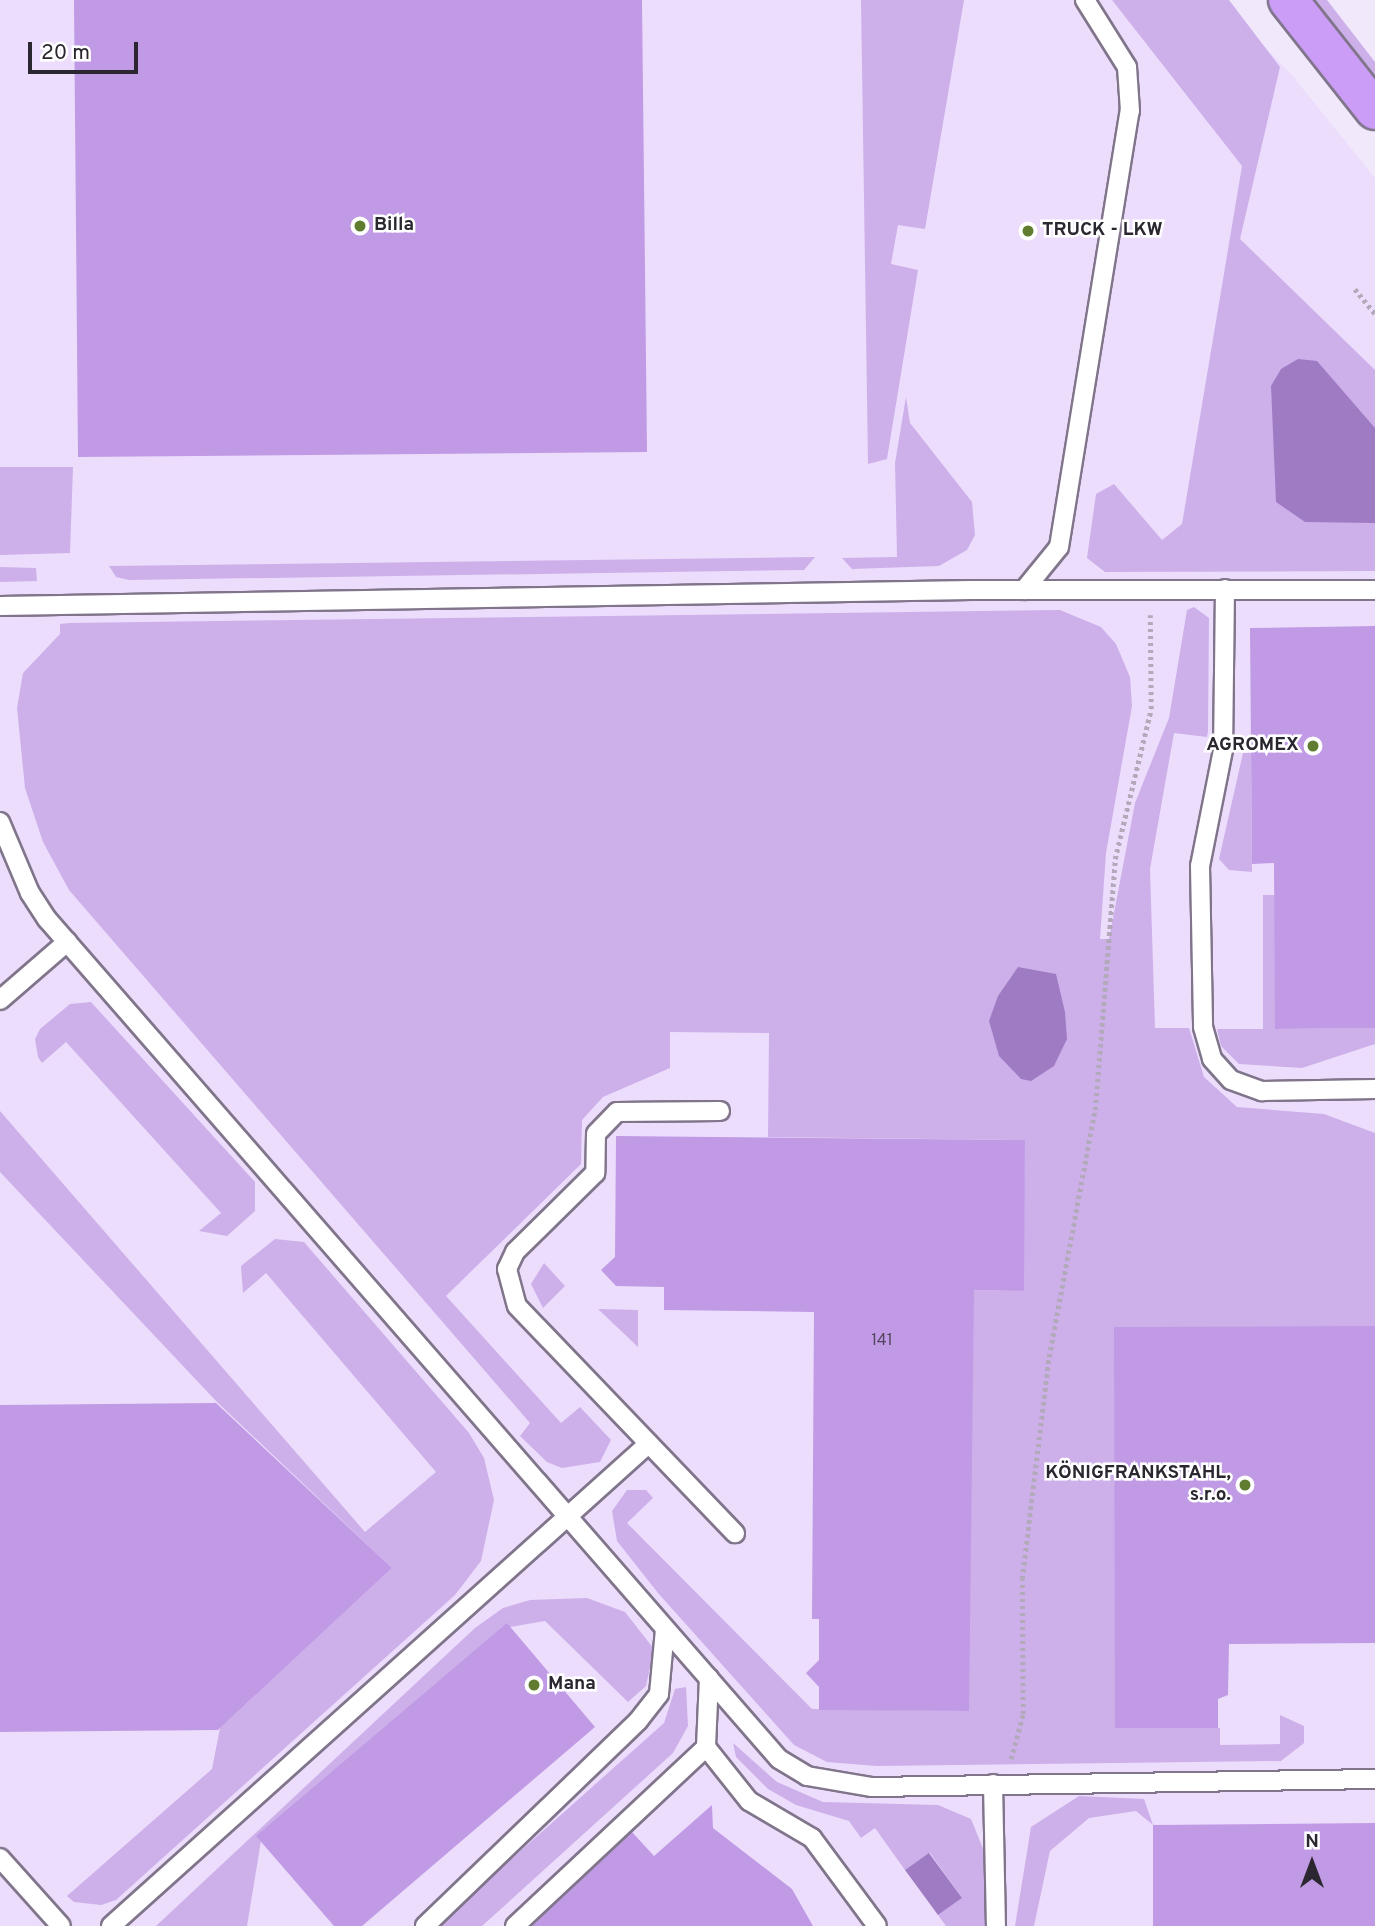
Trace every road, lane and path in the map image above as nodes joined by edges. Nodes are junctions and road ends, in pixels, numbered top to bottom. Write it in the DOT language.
graph roads {
  1 [pos="1085,0"];
  2 [pos="1288,0"];
  3 [pos="1375,110"];
  4 [pos="1354,289"];
  5 [pos="1375,314"];
  6 [pos="1150,589"];
  7 [pos="1225,589"];
  8 [pos="1024,590"];
  9 [pos="1375,590"];
  10 [pos="0,606"];
  11 [pos="0,822"];
  12 [pos="67,942"];
  13 [pos="3,993"];
  14 [pos="1375,1089"];
  15 [pos="720,1111"];
  16 [pos="647,1445"];
  17 [pos="569,1519"];
  18 [pos="736,1533"];
  19 [pos="665,1629"];
  20 [pos="709,1678"];
  21 [pos="706,1747"];
  22 [pos="1375,1779"];
  23 [pos="998,1784"];
  24 [pos="0,1857"];
  25 [pos="61,1926"];
  26 [pos="111,1926"];
  27 [pos="425,1926"];
  28 [pos="515,1926"];
  29 [pos="877,1926"];
  30 [pos="996,1926"];
  1 -- 8 [label="lane"];
  2 -- 3 [label="highway"];
  4 -- 5 [label="path"];
  6 -- 7 [label="lane"];
  6 -- 8 [label="lane"];
  6 -- 23 [label="path"];
  7 -- 9 [label="lane"];
  7 -- 14 [label="lane"];
  8 -- 10 [label="lane"];
  11 -- 12 [label="lane"];
  12 -- 13 [label="lane"];
  12 -- 17 [label="lane"];
  15 -- 16 [label="lane"];
  16 -- 17 [label="lane"];
  16 -- 18 [label="lane"];
  17 -- 19 [label="lane"];
  17 -- 26 [label="lane"];
  19 -- 20 [label="lane"];
  19 -- 27 [label="lane"];
  20 -- 21 [label="lane"];
  20 -- 23 [label="lane"];
  21 -- 28 [label="lane"];
  21 -- 29 [label="lane"];
  22 -- 23 [label="lane"];
  23 -- 30 [label="lane"];
  24 -- 25 [label="lane"];
}
